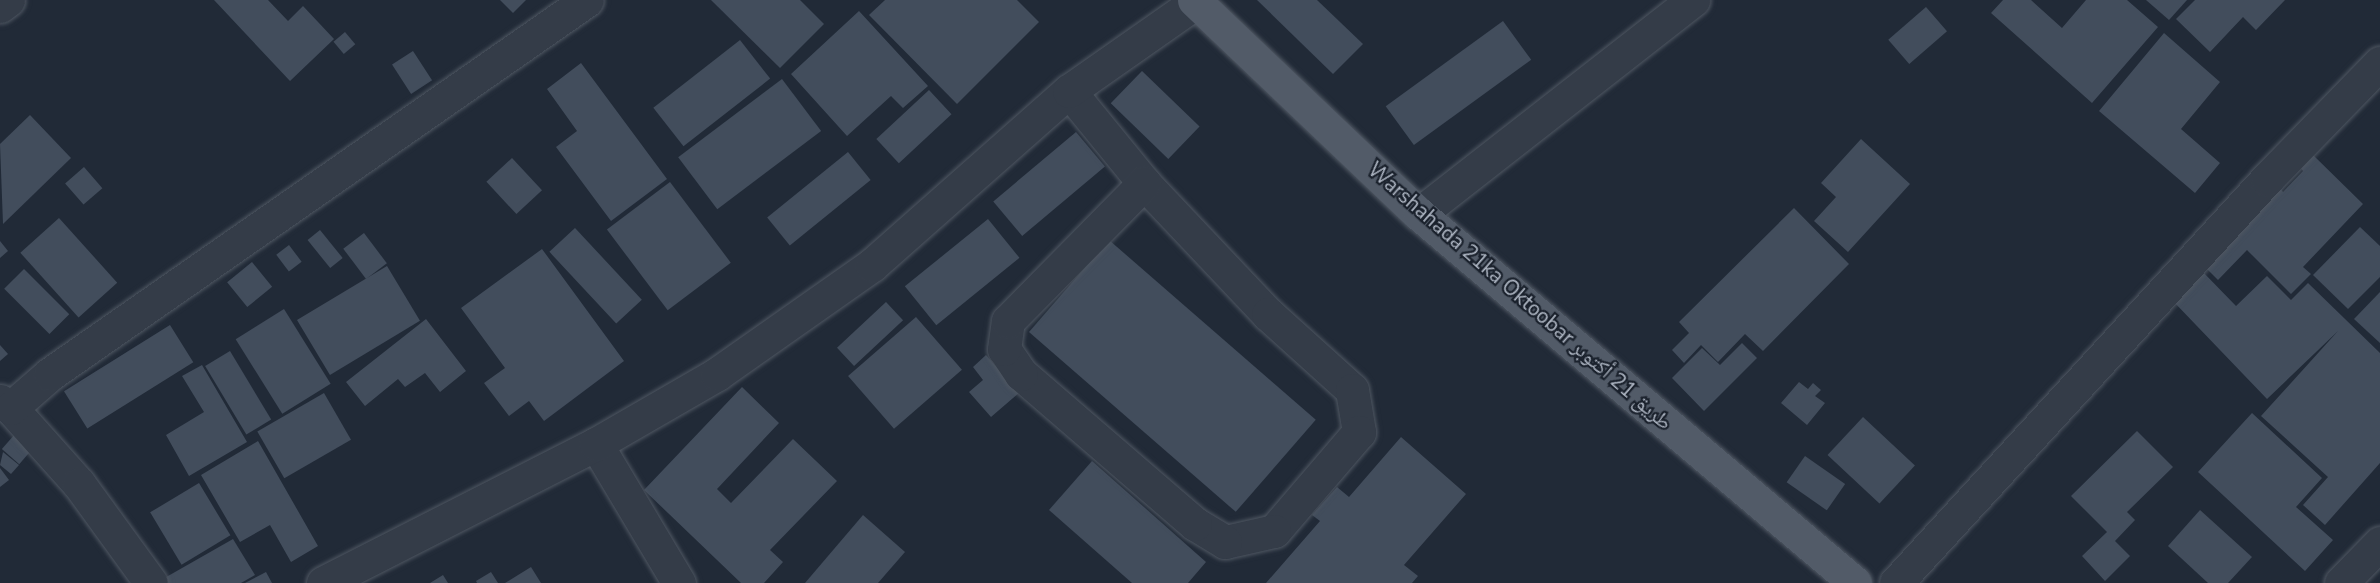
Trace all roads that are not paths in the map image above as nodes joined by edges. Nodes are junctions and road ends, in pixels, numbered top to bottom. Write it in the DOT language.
graph roads {
  1 [pos="8,0"];
  2 [pos="587,0"];
  3 [pos="1693,0"];
  4 [pos="1195,1"];
  5 [pos="0,6"];
  6 [pos="2380,63"];
  7 [pos="1070,91"];
  8 [pos="1144,183"];
  9 [pos="1419,214"];
  10 [pos="6,404"];
  11 [pos="596,444"];
  12 [pos="2380,543"];
  13 [pos="150,583"];
  14 [pos="323,583"];
  15 [pos="679,583"];
  16 [pos="1855,583"];
  17 [pos="1896,583"];
  18 [pos="2341,583"];
  1 -- 5 [label="street"];
  2 -- 10 [label="street"];
  3 -- 9 [label="street"];
  4 -- 7 [label="street"];
  4 -- 9 [label="main road, Warshahada 21ka Oktoobar طريق 21 أكتوبر"];
  6 -- 17 [label="street"];
  7 -- 8 [label="street"];
  7 -- 11 [label="street"];
  8 -- 8 [label="street"];
  9 -- 16 [label="main road, Warshahada 21ka Oktoobar طريق 21 أكتوبر"];
  10 -- 13 [label="street"];
  11 -- 14 [label="street"];
  11 -- 15 [label="street"];
  12 -- 18 [label="street"];
}
